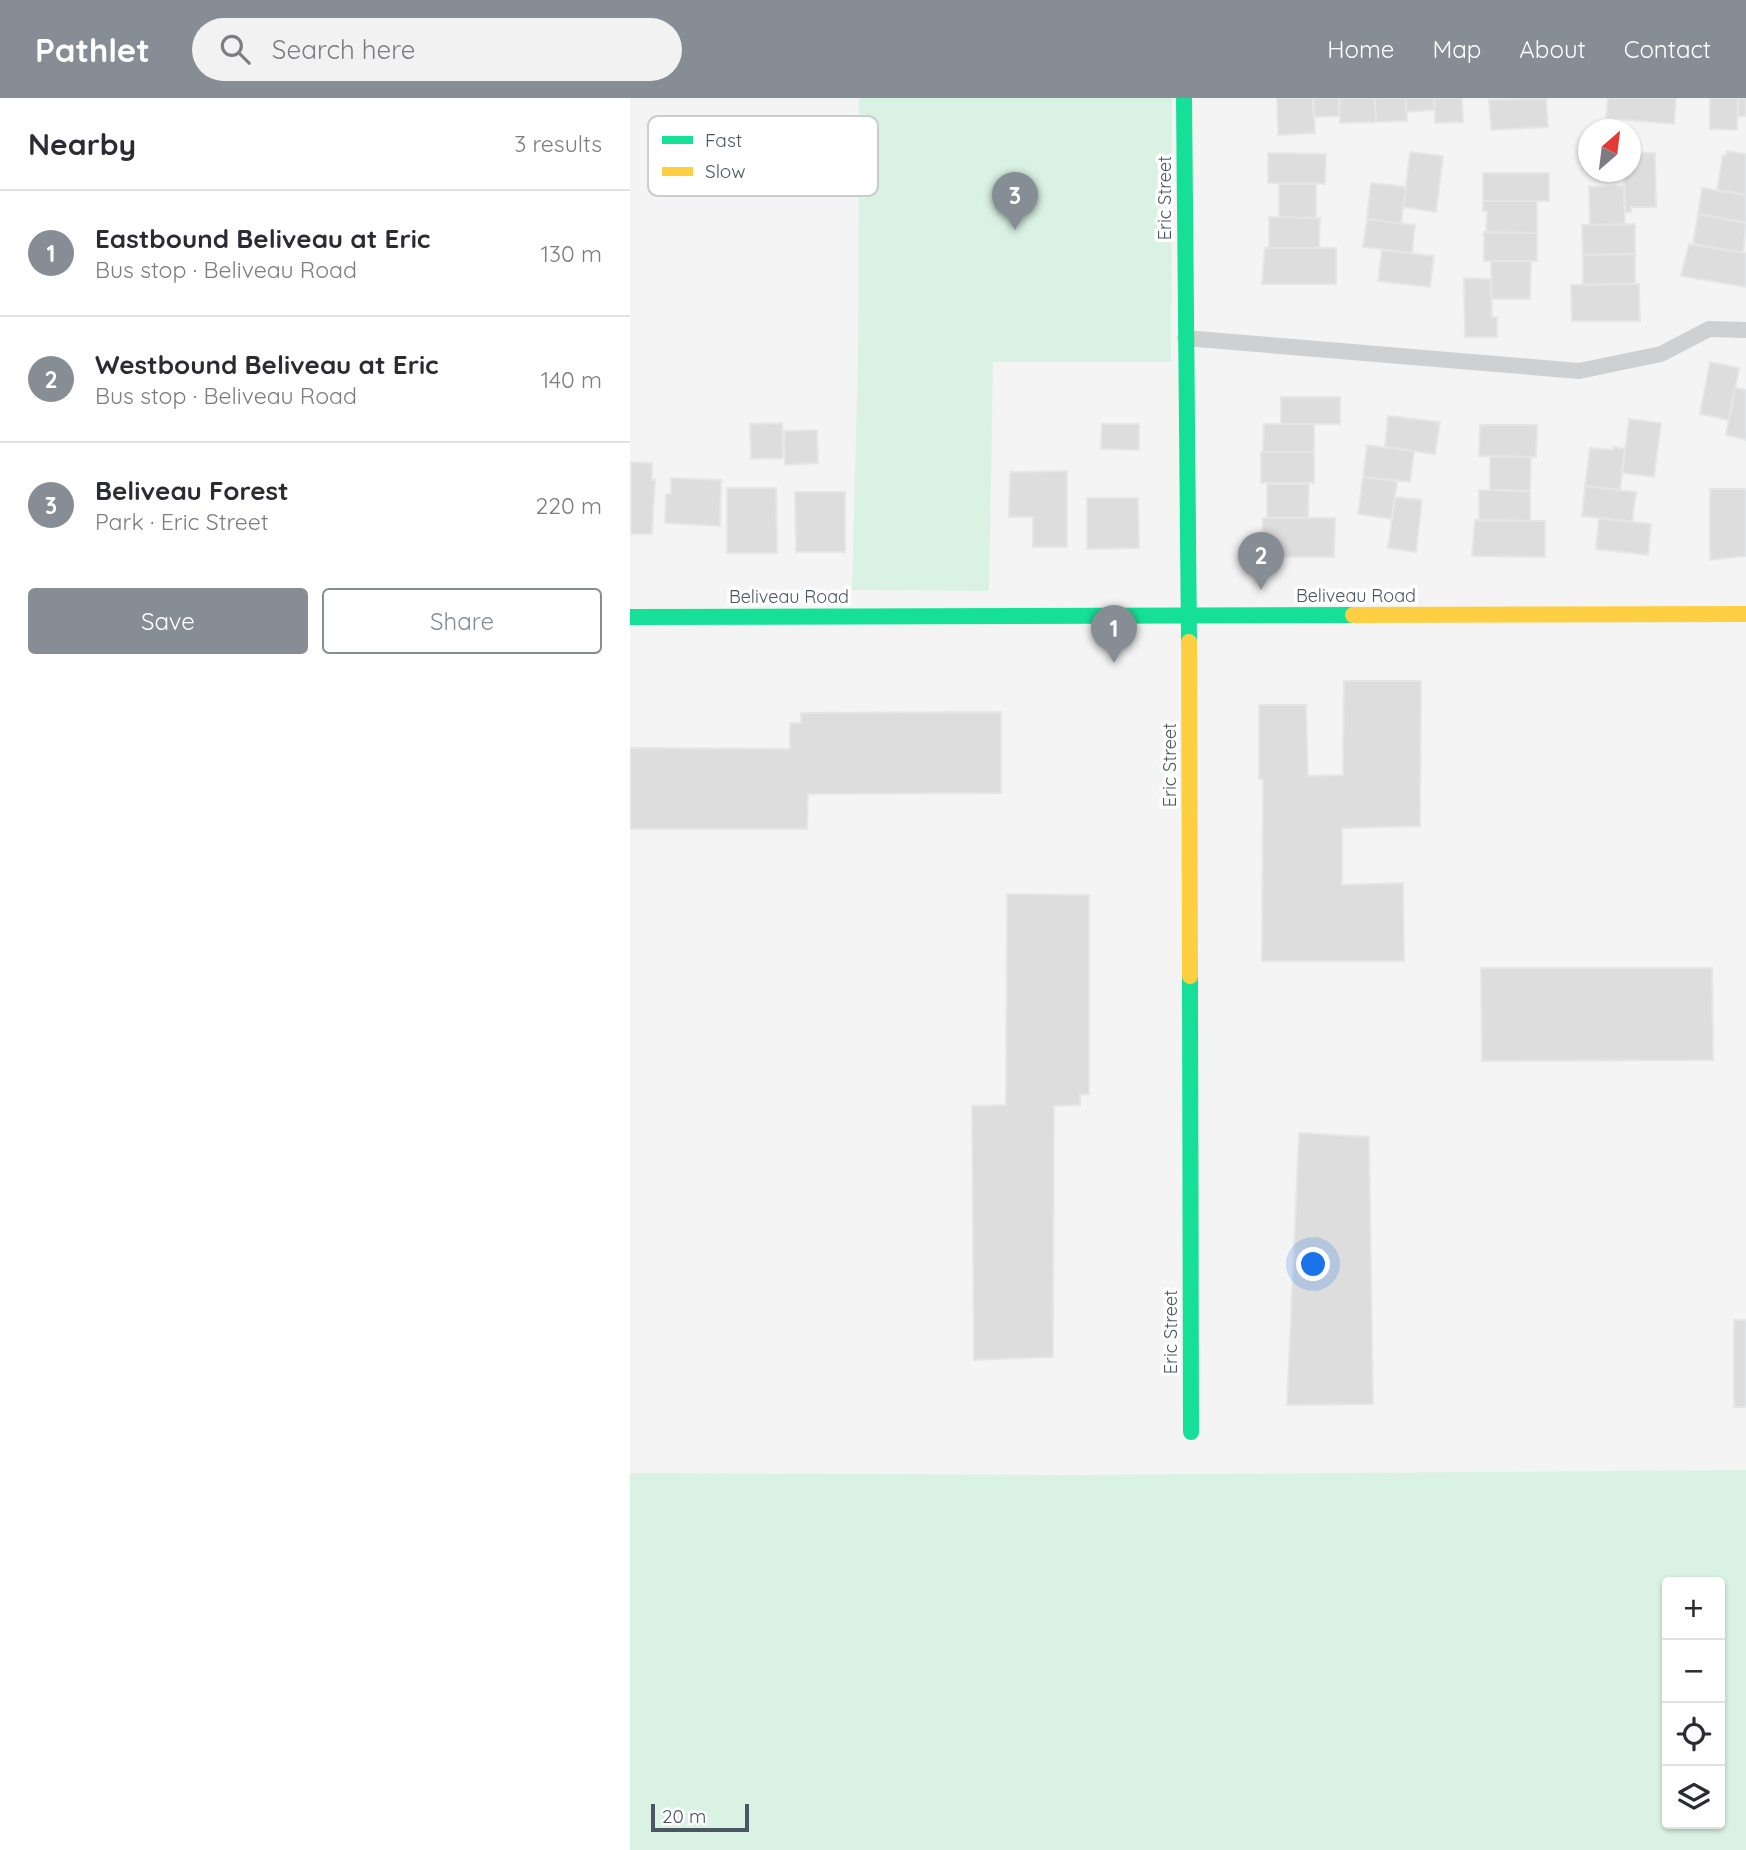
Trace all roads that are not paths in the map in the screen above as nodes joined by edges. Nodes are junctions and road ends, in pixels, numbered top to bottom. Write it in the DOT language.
graph roads {
  1 [pos="1184,98"];
  2 [pos="1746,330"];
  3 [pos="1185,338"];
  4 [pos="1746,614"];
  5 [pos="1189,615"];
  6 [pos="630,617"];
  7 [pos="1191,1432"];
  1 -- 3 [label="street, Eric Street"];
  2 -- 3 [label="lane"];
  3 -- 5 [label="street, Eric Street"];
  4 -- 5 [label="street, Beliveau Road"];
  5 -- 6 [label="street, Beliveau Road"];
  5 -- 7 [label="street, Eric Street"];
}
